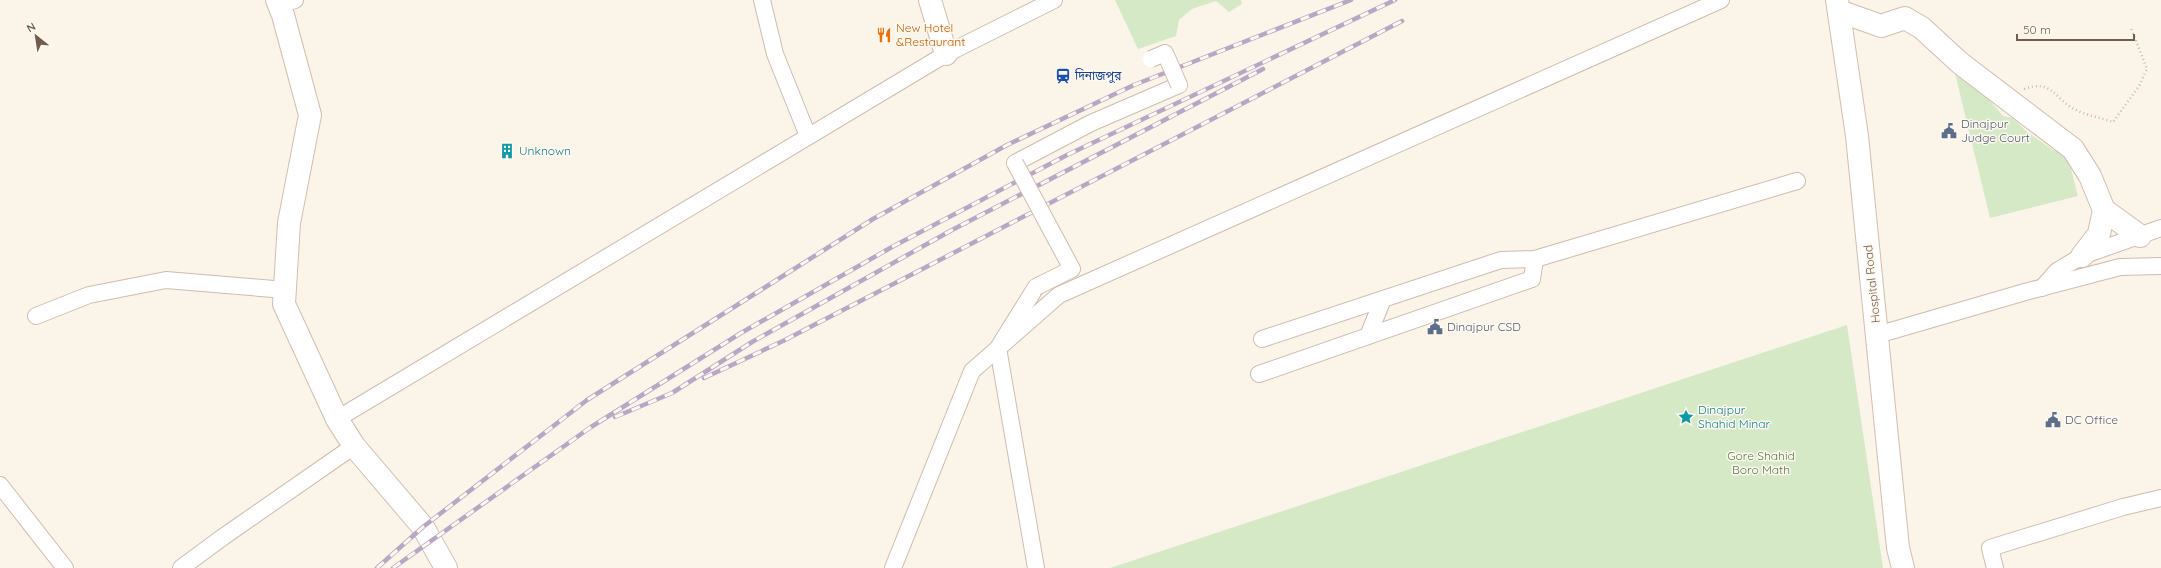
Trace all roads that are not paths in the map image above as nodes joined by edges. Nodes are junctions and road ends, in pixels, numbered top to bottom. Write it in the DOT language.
graph roads {
  1 [pos="762,0"];
  2 [pos="930,0"];
  3 [pos="1054,0"];
  4 [pos="1721,0"];
  5 [pos="284,2"];
  6 [pos="1838,6"];
  7 [pos="946,54"];
  8 [pos="1151,59"];
  9 [pos="808,136"];
  10 [pos="1797,181"];
  11 [pos="2104,210"];
  12 [pos="2161,228"];
  13 [pos="2140,236"];
  14 [pos="2082,256"];
  15 [pos="1535,259"];
  16 [pos="2161,266"];
  17 [pos="2042,288"];
  18 [pos="285,290"];
  19 [pos="1383,299"];
  20 [pos="36,316"];
  21 [pos="1876,335"];
  22 [pos="1368,336"];
  23 [pos="1262,338"];
  24 [pos="998,348"];
  25 [pos="1259,374"];
  26 [pos="337,419"];
  27 [pos="354,446"];
  28 [pos="0,485"];
  29 [pos="2161,498"];
  30 [pos="65,568"];
  31 [pos="181,568"];
  32 [pos="446,568"];
  33 [pos="893,568"];
  34 [pos="1036,568"];
  35 [pos="1903,568"];
  36 [pos="1995,568"];
  1 -- 9 [label="street"];
  2 -- 7 [label="street"];
  3 -- 7 [label="street"];
  4 -- 24 [label="street"];
  5 -- 18 [label="street"];
  6 -- 11 [label="street"];
  6 -- 21 [label="street, Hospital Road"];
  7 -- 9 [label="street"];
  8 -- 24 [label="street, bridge"];
  9 -- 26 [label="street"];
  10 -- 15 [label="street"];
  11 -- 13 [label="street"];
  11 -- 14 [label="street"];
  12 -- 13 [label="street"];
  13 -- 14 [label="street"];
  14 -- 17 [label="street"];
  15 -- 19 [label="street"];
  15 -- 22 [label="street"];
  16 -- 17 [label="street"];
  17 -- 21 [label="street"];
  18 -- 20 [label="street"];
  18 -- 26 [label="street"];
  19 -- 22 [label="street"];
  19 -- 23 [label="street"];
  21 -- 35 [label="street, Hospital Road"];
  22 -- 25 [label="street"];
  24 -- 33 [label="street"];
  24 -- 34 [label="street"];
  26 -- 27 [label="street"];
  27 -- 31 [label="street"];
  27 -- 32 [label="street"];
  28 -- 30 [label="street"];
  29 -- 36 [label="street"];
}
